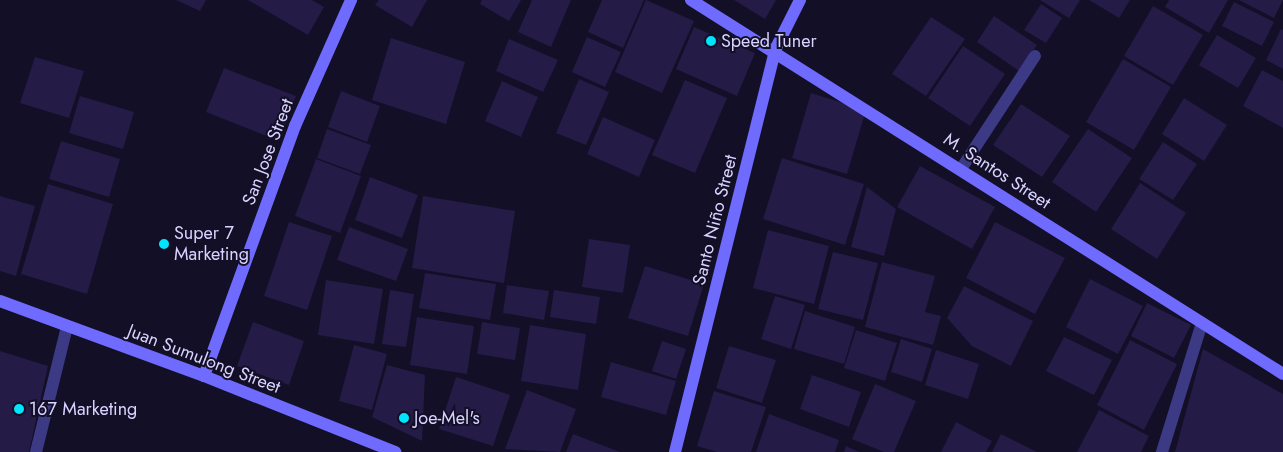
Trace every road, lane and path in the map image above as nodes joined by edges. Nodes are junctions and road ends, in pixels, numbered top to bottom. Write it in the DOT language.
graph roads {
  1 [pos="351,0"];
  2 [pos="691,0"];
  3 [pos="800,0"];
  4 [pos="774,50"];
  5 [pos="1035,56"];
  6 [pos="961,169"];
  7 [pos="0,301"];
  8 [pos="1202,323"];
  9 [pos="67,328"];
  10 [pos="1283,374"];
  11 [pos="204,376"];
  12 [pos="36,452"];
  13 [pos="395,452"];
  14 [pos="675,452"];
  15 [pos="1162,452"];
  1 -- 11 [label="street, San Jose Street"];
  2 -- 4 [label="street, M. Santos Street"];
  3 -- 4 [label="street, Santo Niño Street"];
  4 -- 6 [label="street, M. Santos Street"];
  4 -- 14 [label="street, Santo Niño Street"];
  5 -- 6 [label="street"];
  6 -- 8 [label="street, M. Santos Street"];
  7 -- 9 [label="street, Juan Sumulong Street"];
  8 -- 10 [label="street, M. Santos Street"];
  8 -- 15 [label="street"];
  9 -- 11 [label="street, Juan Sumulong Street"];
  9 -- 12 [label="street"];
  11 -- 13 [label="street, Juan Sumulong Street"];
}
